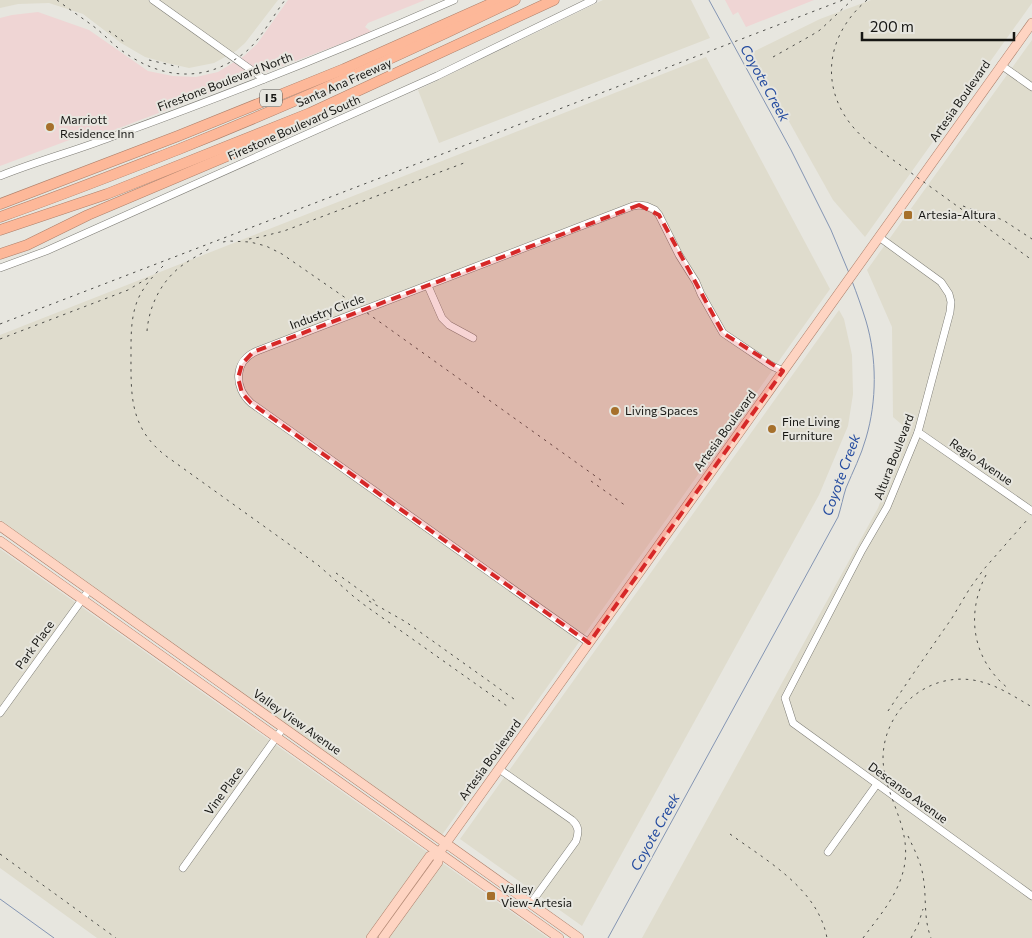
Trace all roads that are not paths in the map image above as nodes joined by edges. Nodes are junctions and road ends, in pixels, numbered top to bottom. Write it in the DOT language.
graph roads {
  1 [pos="153,0"];
  2 [pos="454,0"];
  3 [pos="499,0"];
  4 [pos="515,0"];
  5 [pos="554,0"];
  6 [pos="593,0"];
  7 [pos="1032,23"];
  8 [pos="1001,65"];
  9 [pos="264,79"];
  10 [pos="1032,87"];
  11 [pos="310,113"];
  12 [pos="0,176"];
  13 [pos="0,204"];
  14 [pos="0,217"];
  15 [pos="0,230"];
  16 [pos="879,237"];
  17 [pos="0,254"];
  18 [pos="0,268"];
  19 [pos="428,286"];
  20 [pos="473,338"];
  21 [pos="783,371"];
  22 [pos="918,432"];
  23 [pos="1032,511"];
  24 [pos="0,526"];
  25 [pos="0,541"];
  26 [pos="89,590"];
  27 [pos="82,599"];
  28 [pos="589,643"];
  29 [pos="785,698"];
  30 [pos="0,713"];
  31 [pos="283,728"];
  32 [pos="276,737"];
  33 [pos="499,768"];
  34 [pos="360,782"];
  35 [pos="877,784"];
  36 [pos="354,792"];
  37 [pos="446,843"];
  38 [pos="828,852"];
  39 [pos="438,853"];
  40 [pos="183,868"];
  41 [pos="1032,896"];
  42 [pos="531,903"];
  43 [pos="371,938"];
  44 [pos="383,938"];
  45 [pos="559,938"];
  46 [pos="579,938"];
  1 -- 9 [label="street"];
  2 -- 9 [label="street, Firestone Boulevard North"];
  3 -- 13 [label="highway, Santa Ana Freeway / I 5"];
  4 -- 14 [label="highway"];
  5 -- 11 [label="highway, Santa Ana Freeway / I 5"];
  6 -- 18 [label="street, Firestone Boulevard South"];
  7 -- 8 [label="main road, Artesia Boulevard"];
  8 -- 10 [label="street"];
  8 -- 16 [label="main road, Artesia Boulevard"];
  9 -- 12 [label="street, Firestone Boulevard North"];
  11 -- 15 [label="highway, Santa Ana Freeway / I 5"];
  11 -- 17 [label="highway"];
  16 -- 21 [label="main road, Artesia Boulevard"];
  16 -- 22 [label="street, Altura Boulevard"];
  19 -- 20 [label="street"];
  19 -- 21 [label="street, Industry Circle"];
  19 -- 28 [label="street, Industry Circle"];
  21 -- 28 [label="main road, Artesia Boulevard"];
  22 -- 23 [label="street, Regio Avenue"];
  22 -- 29 [label="street, Altura Boulevard"];
  24 -- 26 [label="main road, Valley View Avenue"];
  25 -- 27 [label="main road, Valley View Avenue"];
  26 -- 27 [label="street, Park Place"];
  26 -- 31 [label="main road, Valley View Avenue"];
  27 -- 30 [label="street, Park Place"];
  27 -- 32 [label="main road, Valley View Avenue"];
  28 -- 33 [label="main road, Artesia Boulevard"];
  29 -- 35 [label="street, Descanso Avenue"];
  31 -- 32 [label="street, Vine Place"];
  31 -- 34 [label="main road, Valley View Avenue"];
  32 -- 36 [label="main road, Valley View Avenue"];
  32 -- 40 [label="street, Vine Place"];
  33 -- 37 [label="main road, Artesia Boulevard"];
  33 -- 42 [label="street"];
  34 -- 36 [label="main road"];
  34 -- 37 [label="main road, Valley View Avenue"];
  35 -- 38 [label="street"];
  35 -- 41 [label="street, Descanso Avenue"];
  36 -- 39 [label="main road, Valley View Avenue"];
  37 -- 39 [label="main road, Artesia Boulevard"];
  37 -- 42 [label="main road, Valley View Avenue"];
  39 -- 43 [label="main road, Artesia Boulevard"];
  39 -- 44 [label="main road, Artesia Boulevard"];
  39 -- 45 [label="main road, Valley View Avenue"];
  42 -- 46 [label="main road, Valley View Avenue"];
}
